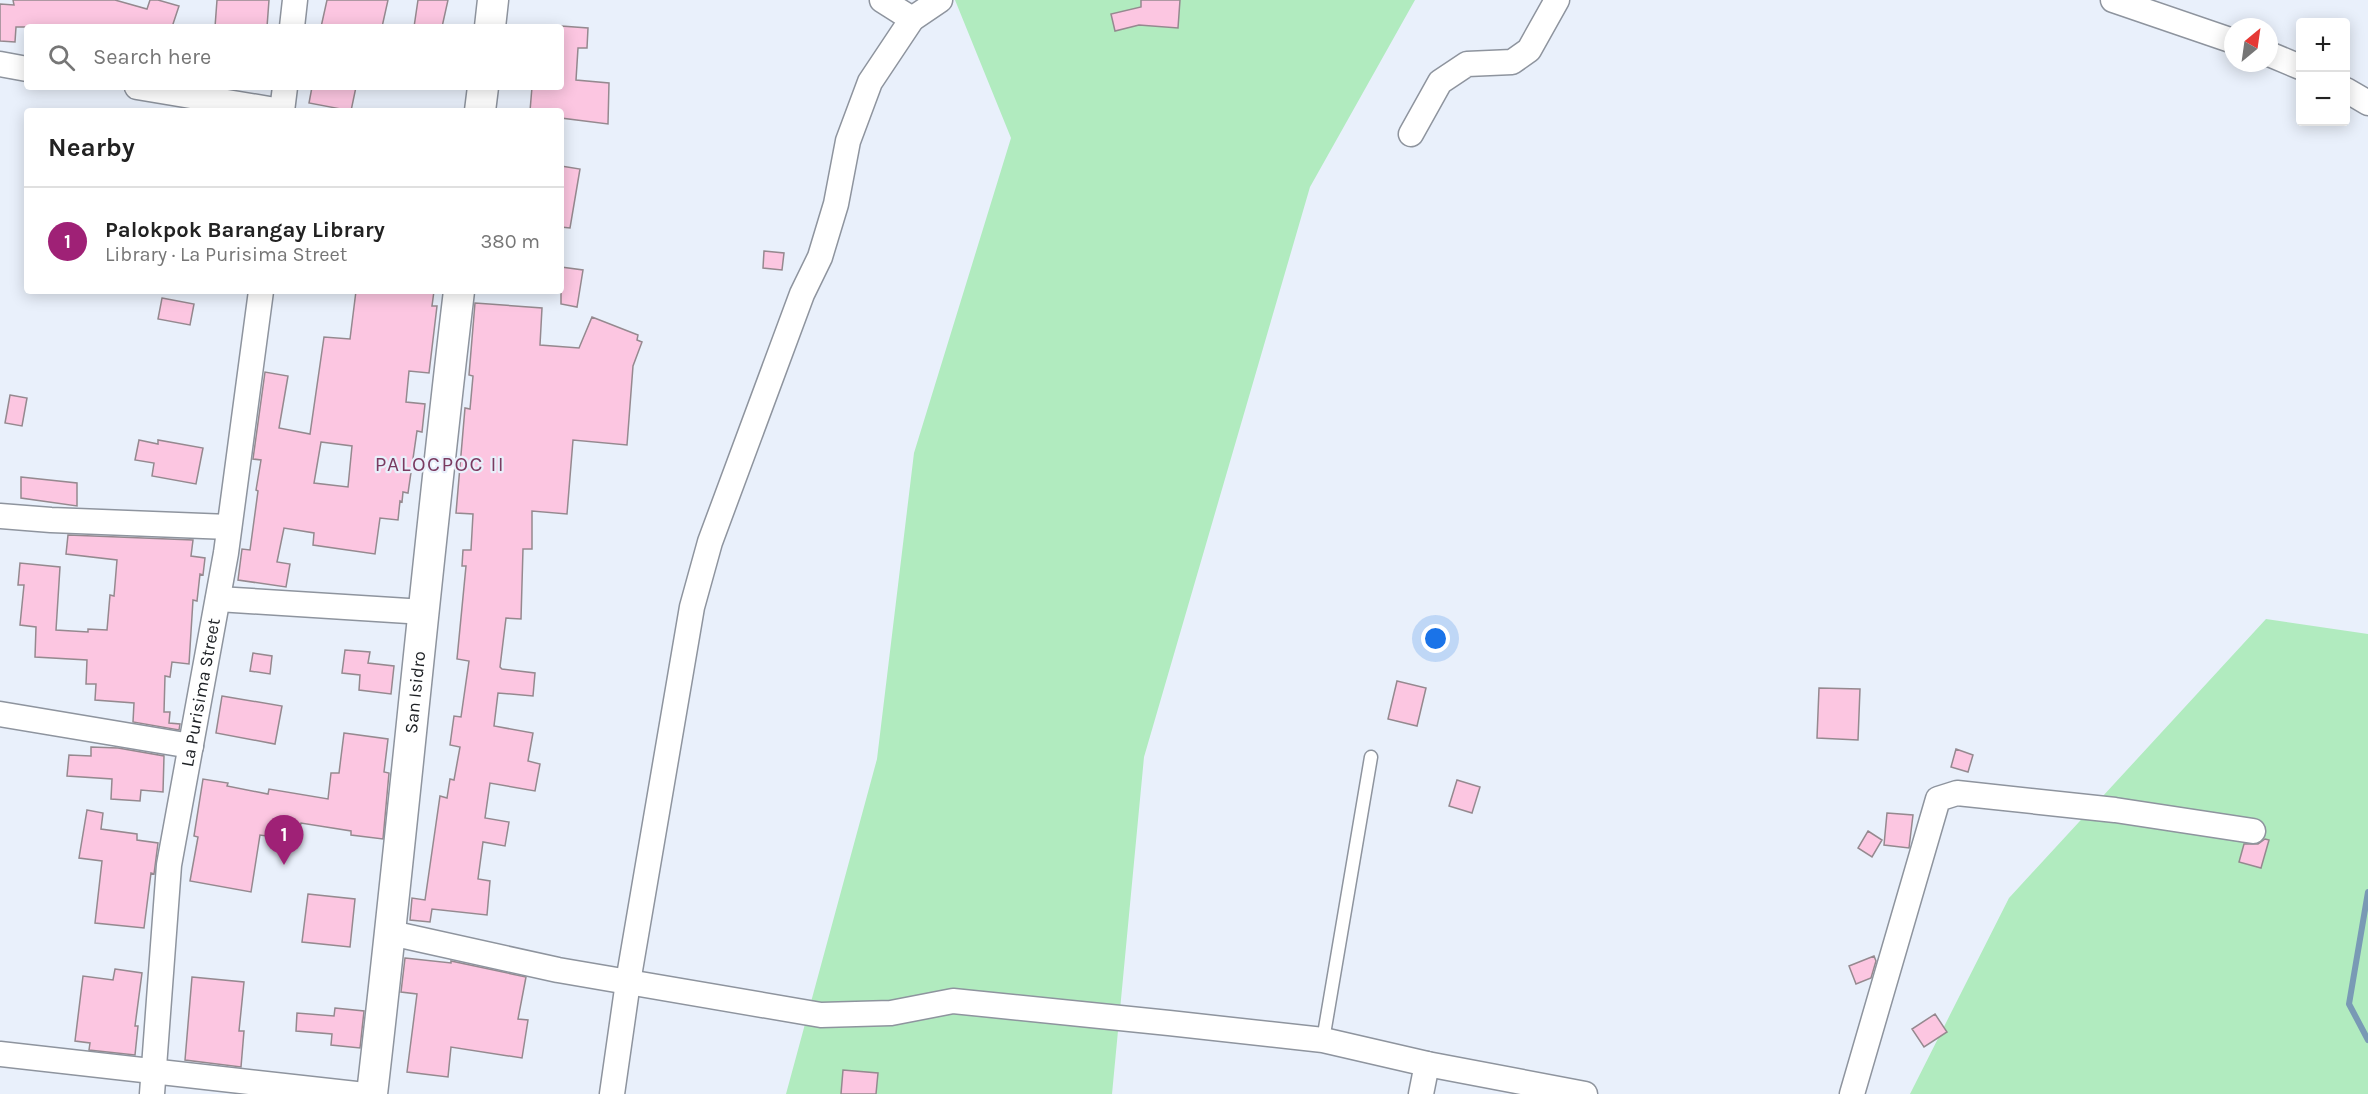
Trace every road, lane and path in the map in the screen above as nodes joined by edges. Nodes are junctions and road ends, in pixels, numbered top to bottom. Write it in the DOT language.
graph roads {
  1 [pos="295,0"];
  2 [pos="493,0"];
  3 [pos="882,0"];
  4 [pos="940,0"];
  5 [pos="1557,0"];
  6 [pos="2113,0"];
  7 [pos="912,19"];
  8 [pos="292,24"];
  9 [pos="490,24"];
  10 [pos="2224,38"];
  11 [pos="2278,58"];
  12 [pos="0,64"];
  13 [pos="2296,65"];
  14 [pos="24,68"];
  15 [pos="154,90"];
  16 [pos="285,90"];
  17 [pos="483,90"];
  18 [pos="2350,92"];
  19 [pos="2368,103"];
  20 [pos="264,108"];
  21 [pos="282,108"];
  22 [pos="480,108"];
  23 [pos="1411,134"];
  24 [pos="261,294"];
  25 [pos="459,294"];
  26 [pos="0,516"];
  27 [pos="230,527"];
  28 [pos="218,599"];
  29 [pos="424,612"];
  30 [pos="0,714"];
  31 [pos="191,746"];
  32 [pos="1371,757"];
  33 [pos="2253,831"];
  34 [pos="391,933"];
  35 [pos="628,982"];
  36 [pos="1323,1040"];
  37 [pos="0,1054"];
  38 [pos="1428,1064"];
  39 [pos="153,1082"];
  40 [pos="356,1094"];
  41 [pos="372,1094"];
  42 [pos="612,1094"];
  43 [pos="1421,1094"];
  44 [pos="1585,1094"];
  45 [pos="1852,1094"];
  1 -- 8 [label="street"];
  2 -- 9 [label="street"];
  3 -- 7 [label="street"];
  4 -- 7 [label="street"];
  5 -- 23 [label="street"];
  6 -- 10 [label="street"];
  7 -- 35 [label="street"];
  11 -- 13 [label="street"];
  12 -- 14 [label="street"];
  15 -- 20 [label="street"];
  16 -- 21 [label="street"];
  17 -- 22 [label="street"];
  18 -- 19 [label="street"];
  24 -- 27 [label="street, La Purisima Street"];
  25 -- 29 [label="street, San Isidro"];
  26 -- 27 [label="street"];
  27 -- 28 [label="street, La Purisima Street"];
  28 -- 29 [label="street"];
  28 -- 31 [label="street, La Purisima Street"];
  29 -- 34 [label="street, San Isidro"];
  30 -- 31 [label="street"];
  31 -- 39 [label="street, La Purisima Street"];
  32 -- 36 [label="lane"];
  33 -- 45 [label="street"];
  34 -- 35 [label="street"];
  34 -- 41 [label="street, San Isidro"];
  35 -- 36 [label="street"];
  35 -- 42 [label="street"];
  36 -- 38 [label="street"];
  37 -- 39 [label="street"];
  38 -- 43 [label="street"];
  38 -- 44 [label="street"];
  39 -- 40 [label="street"];
}
